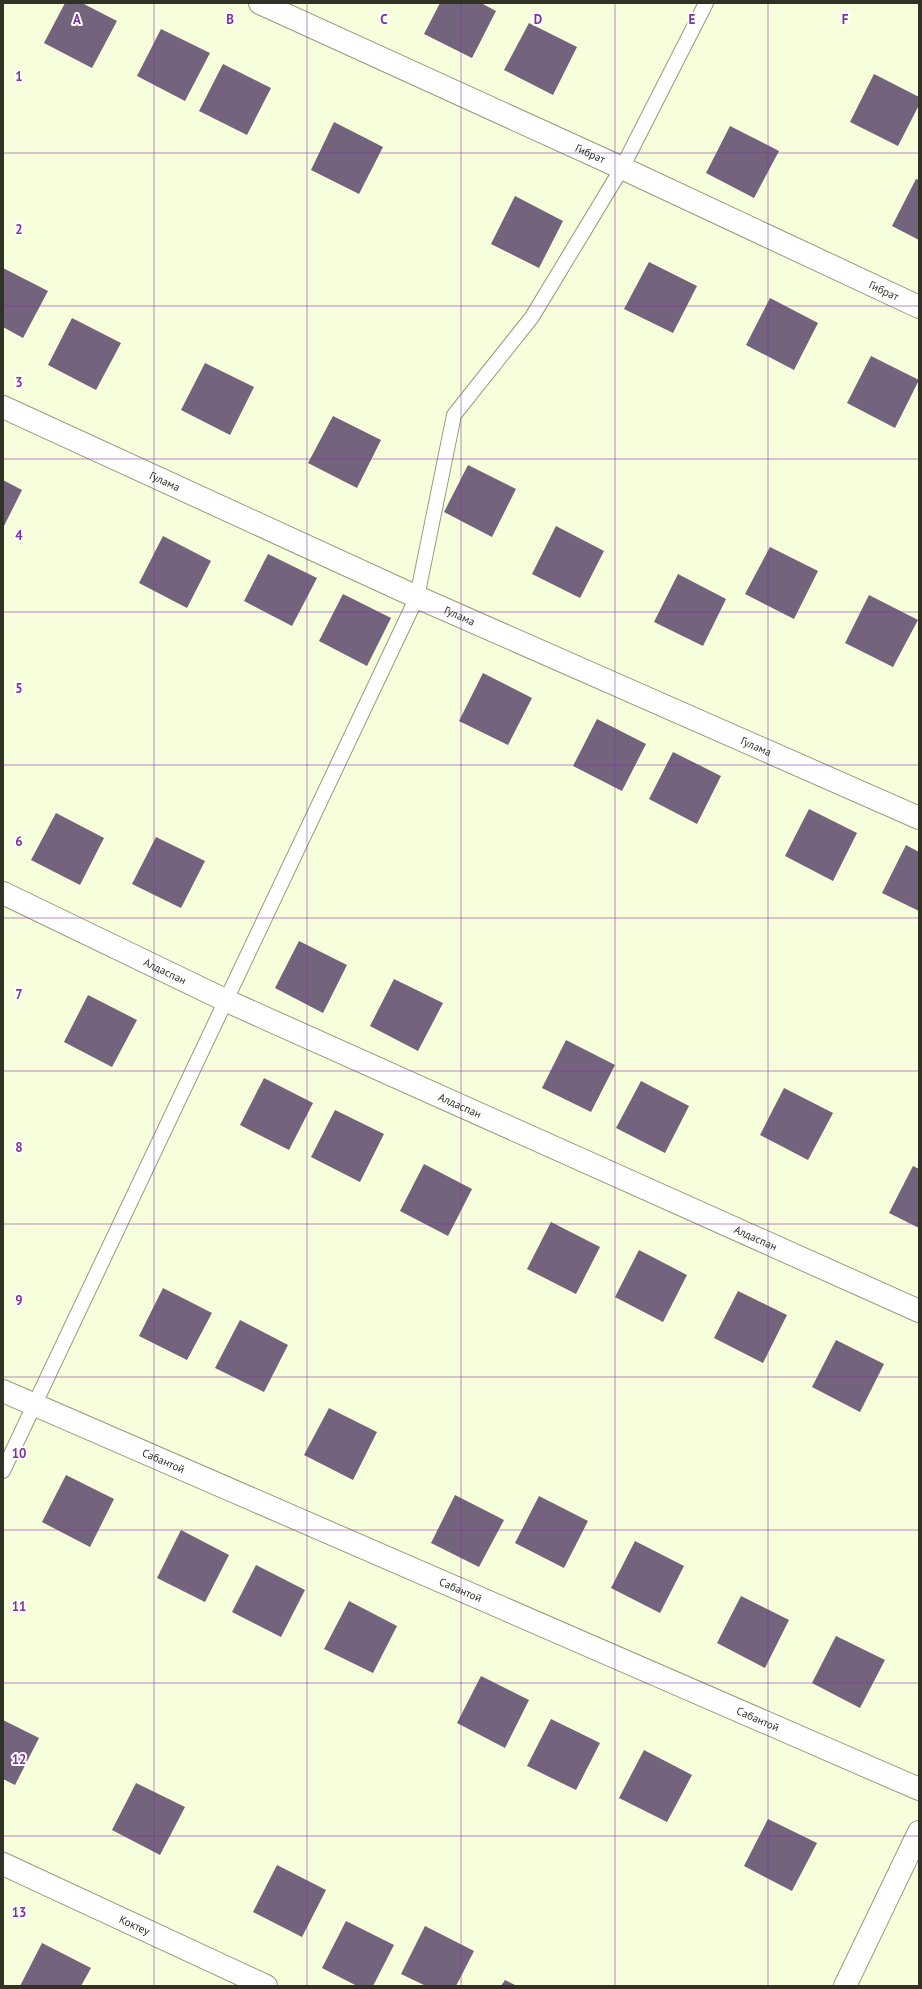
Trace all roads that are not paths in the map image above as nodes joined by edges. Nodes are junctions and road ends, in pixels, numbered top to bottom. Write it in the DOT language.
graph roads {
  1 [pos="260,3"];
  2 [pos="706,3"];
  3 [pos="622,168"];
  4 [pos="919,307"];
  5 [pos="3,407"];
  6 [pos="417,597"];
  7 [pos="919,818"];
  8 [pos="3,894"];
  9 [pos="227,1001"];
  10 [pos="919,1311"];
  11 [pos="3,1392"];
  12 [pos="33,1406"];
  13 [pos="3,1471"];
  14 [pos="919,1789"];
  15 [pos="919,1832"];
  16 [pos="3,1864"];
  17 [pos="266,1986"];
  18 [pos="844,1986"];
  1 -- 3 [label="street, Гибрат"];
  2 -- 3 [label="lane"];
  3 -- 4 [label="street, Гибрат"];
  3 -- 6 [label="lane"];
  5 -- 6 [label="street, Гулама"];
  6 -- 7 [label="street, Гулама"];
  6 -- 9 [label="lane"];
  8 -- 9 [label="street, Алдаспан"];
  9 -- 10 [label="street, Алдаспан"];
  9 -- 12 [label="lane"];
  11 -- 12 [label="street, Сабантой"];
  12 -- 13 [label="lane"];
  12 -- 14 [label="street, Сабантой"];
  15 -- 18 [label="street"];
  16 -- 17 [label="street, Коктеу"];
}
